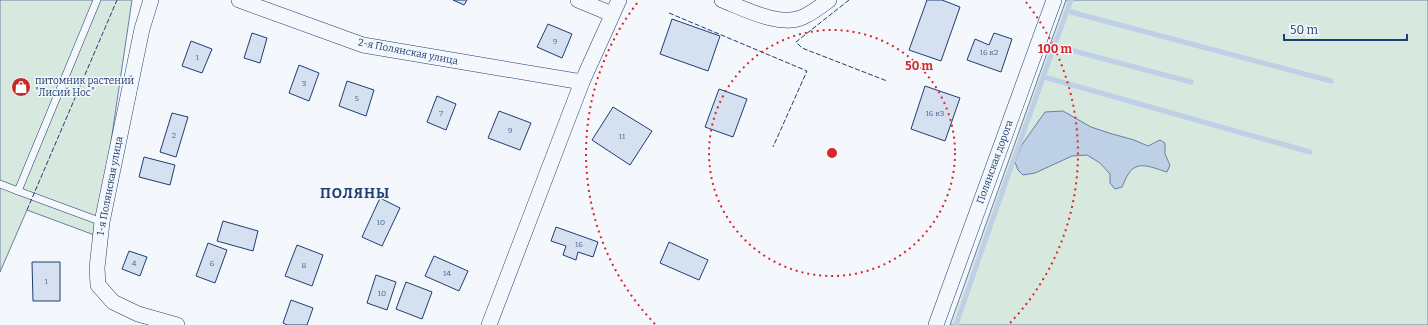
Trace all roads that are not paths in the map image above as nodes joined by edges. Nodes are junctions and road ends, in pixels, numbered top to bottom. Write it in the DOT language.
graph roads {
  1 [pos="97,0"];
  2 [pos="151,0"];
  3 [pos="239,0"];
  4 [pos="578,0"];
  5 [pos="619,0"];
  6 [pos="722,0"];
  7 [pos="829,0"];
  8 [pos="1054,0"];
  9 [pos="612,14"];
  10 [pos="582,82"];
  11 [pos="0,184"];
  12 [pos="18,191"];
  13 [pos="102,222"];
  14 [pos="136,319"];
  15 [pos="177,325"];
  16 [pos="489,325"];
  17 [pos="936,325"];
  1 -- 12 [label="lane"];
  2 -- 13 [label="street, 1-я Полянская улица"];
  3 -- 10 [label="street, 2-я Полянская улица"];
  4 -- 9 [label="street"];
  5 -- 9 [label="street"];
  6 -- 7 [label="street"];
  8 -- 17 [label="street, Полянская дорога"];
  9 -- 10 [label="street"];
  10 -- 16 [label="street"];
  11 -- 12 [label="lane"];
  12 -- 13 [label="lane"];
  13 -- 14 [label="street, 1-я Полянская улица"];
  14 -- 15 [label="street, 1-я Полянская улица"];
}
